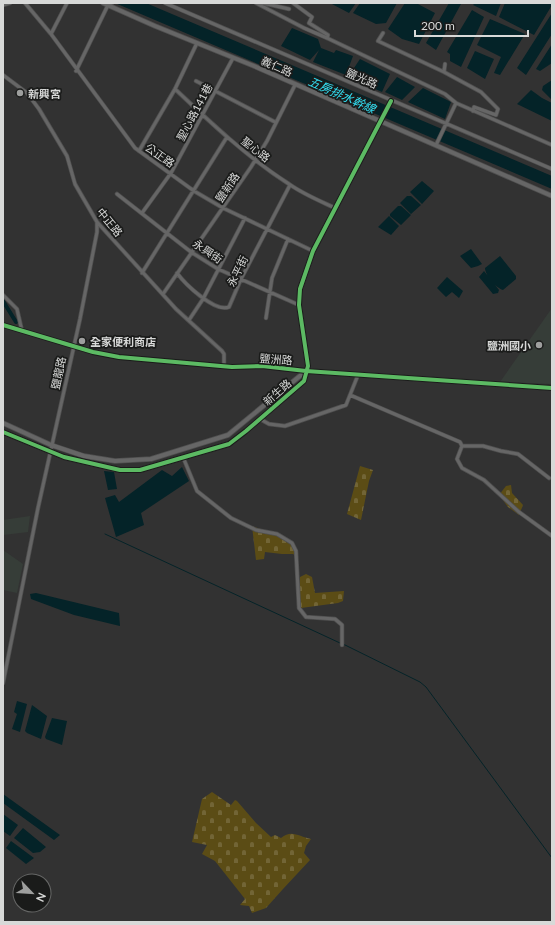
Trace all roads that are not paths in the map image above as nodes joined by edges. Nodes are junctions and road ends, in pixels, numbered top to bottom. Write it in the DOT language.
graph roads {
  1 [pos="10,3"];
  2 [pos="25,3"];
  3 [pos="67,3"];
  4 [pos="103,3"];
  5 [pos="165,3"];
  6 [pos="256,3"];
  7 [pos="293,3"];
  8 [pos="110,4"];
  9 [pos="3,5"];
  10 [pos="261,5"];
  11 [pos="289,9"];
  12 [pos="383,33"];
  13 [pos="51,34"];
  14 [pos="327,38"];
  15 [pos="197,43"];
  16 [pos="233,58"];
  17 [pos="445,64"];
  18 [pos="76,71"];
  19 [pos="444,72"];
  20 [pos="3,74"];
  21 [pos="196,82"];
  22 [pos="295,85"];
  23 [pos="175,89"];
  24 [pos="215,91"];
  25 [pos="391,101"];
  26 [pos="456,103"];
  27 [pos="473,111"];
  28 [pos="202,115"];
  29 [pos="275,122"];
  30 [pos="380,122"];
  31 [pos="446,123"];
  32 [pos="227,137"];
  33 [pos="436,144"];
  34 [pos="552,145"];
  35 [pos="139,151"];
  36 [pos="255,160"];
  37 [pos="552,169"];
  38 [pos="171,173"];
  39 [pos="290,185"];
  40 [pos="194,191"];
  41 [pos="117,194"];
  42 [pos="552,196"];
  43 [pos="223,208"];
  44 [pos="335,208"];
  45 [pos="142,213"];
  46 [pos="245,218"];
  47 [pos="97,222"];
  48 [pos="268,229"];
  49 [pos="167,233"];
  50 [pos="288,239"];
  51 [pos="313,251"];
  52 [pos="192,252"];
  53 [pos="218,270"];
  54 [pos="142,273"];
  55 [pos="177,273"];
  56 [pos="241,280"];
  57 [pos="270,292"];
  58 [pos="163,294"];
  59 [pos="3,295"];
  60 [pos="203,298"];
  61 [pos="299,305"];
  62 [pos="266,318"];
  63 [pos="189,320"];
  64 [pos="3,325"];
  65 [pos="22,331"];
  66 [pos="73,345"];
  67 [pos="224,366"];
  68 [pos="306,371"];
  69 [pos="358,374"];
  70 [pos="552,388"];
  71 [pos="350,395"];
  72 [pos="260,419"];
  73 [pos="3,423"];
  74 [pos="3,432"];
  75 [pos="51,445"];
  76 [pos="462,446"];
  77 [pos="51,452"];
  78 [pos="183,457"];
  79 [pos="549,478"];
  80 [pos="552,536"];
  81 [pos="342,645"];
  82 [pos="3,683"];
  1 -- 9 [label="street"];
  2 -- 13 [label="street, 公正路"];
  3 -- 13 [label="street"];
  4 -- 8 [label="street, 義仁路"];
  5 -- 25 [label="street, 鹽光路"];
  6 -- 10 [label="street"];
  7 -- 14 [label="street"];
  8 -- 15 [label="street, 義仁路"];
  8 -- 18 [label="street"];
  10 -- 11 [label="street"];
  10 -- 14 [label="street"];
  12 -- 19 [label="street"];
  13 -- 18 [label="street, 公正路"];
  14 -- 26 [label="street"];
  15 -- 16 [label="street, 義仁路"];
  15 -- 23 [label="street"];
  16 -- 22 [label="street, 義仁路"];
  16 -- 24 [label="street, 聖心路141巷"];
  17 -- 19 [label="street"];
  18 -- 35 [label="street, 公正路"];
  19 -- 27 [label="street"];
  20 -- 47 [label="street, 中正路"];
  21 -- 24 [label="street"];
  22 -- 29 [label="street, 鹽新路"];
  22 -- 30 [label="street, 義仁路"];
  23 -- 28 [label="street, 聖心路"];
  23 -- 35 [label="street"];
  24 -- 28 [label="street, 聖心路141巷"];
  24 -- 29 [label="street"];
  25 -- 30 [label="street"];
  25 -- 31 [label="street, 鹽光路"];
  26 -- 27 [label="street"];
  26 -- 31 [label="street"];
  27 -- 34 [label="street"];
  28 -- 32 [label="street, 聖心路"];
  28 -- 38 [label="street, 聖心路141巷"];
  29 -- 36 [label="street, 鹽新路"];
  30 -- 33 [label="street, 義仁路"];
  30 -- 44 [label="street"];
  31 -- 33 [label="street"];
  31 -- 37 [label="street, 鹽光路"];
  32 -- 36 [label="street, 聖心路"];
  32 -- 40 [label="street"];
  33 -- 42 [label="street, 義仁路"];
  35 -- 38 [label="street, 公正路"];
  36 -- 39 [label="street, 聖心路"];
  36 -- 43 [label="street, 鹽新路"];
  38 -- 40 [label="street, 公正路"];
  38 -- 45 [label="street, 聖心路141巷"];
  39 -- 44 [label="street, 聖心路"];
  39 -- 48 [label="street, 永平街"];
  40 -- 43 [label="street, 公正路"];
  40 -- 49 [label="street"];
  41 -- 45 [label="street, 永興街"];
  43 -- 46 [label="street, 公正路"];
  43 -- 52 [label="street, 鹽新路"];
  44 -- 51 [label="street"];
  45 -- 49 [label="street, 永興街"];
  46 -- 48 [label="street, 公正路"];
  46 -- 53 [label="street"];
  47 -- 54 [label="street, 中正路"];
  47 -- 66 [label="street, 鹽龍路"];
  48 -- 50 [label="street, 公正路"];
  48 -- 56 [label="street, 永平街"];
  49 -- 52 [label="street, 永興街"];
  49 -- 54 [label="street"];
  50 -- 51 [label="street, 公正路"];
  50 -- 57 [label="street"];
  51 -- 61 [label="street"];
  52 -- 53 [label="street, 永興街"];
  52 -- 55 [label="street, 鹽新路"];
  53 -- 56 [label="street, 永興街"];
  53 -- 60 [label="street"];
  54 -- 58 [label="street, 中正路"];
  55 -- 58 [label="street, 鹽新路"];
  55 -- 60 [label="street, 永平街"];
  56 -- 57 [label="street, 永興街"];
  56 -- 60 [label="street, 永平街"];
  57 -- 61 [label="street, 永興街"];
  57 -- 62 [label="street"];
  58 -- 63 [label="street, 中正路"];
  59 -- 65 [label="street"];
  60 -- 63 [label="street"];
  61 -- 68 [label="street"];
  63 -- 67 [label="street, 中正路"];
  64 -- 65 [label="street, 鹽洲路"];
  65 -- 66 [label="street, 鹽洲路"];
  66 -- 67 [label="street, 鹽洲路"];
  66 -- 75 [label="street, 鹽龍路"];
  67 -- 68 [label="street, 鹽洲路"];
  68 -- 69 [label="street, 鹽洲路"];
  68 -- 72 [label="street, 新生路"];
  68 -- 75 [label="street, 新生路"];
  69 -- 70 [label="street, 鹽洲路"];
  69 -- 71 [label="street"];
  71 -- 72 [label="street"];
  71 -- 76 [label="street"];
  72 -- 78 [label="street, 新生路"];
  73 -- 75 [label="street, 新生路"];
  74 -- 77 [label="street, 新生路"];
  75 -- 77 [label="street, 鹽龍路"];
  76 -- 79 [label="street"];
  76 -- 80 [label="street"];
  77 -- 78 [label="street, 新生路"];
  77 -- 82 [label="street, 鹽龍路"];
  78 -- 81 [label="street"];
}
